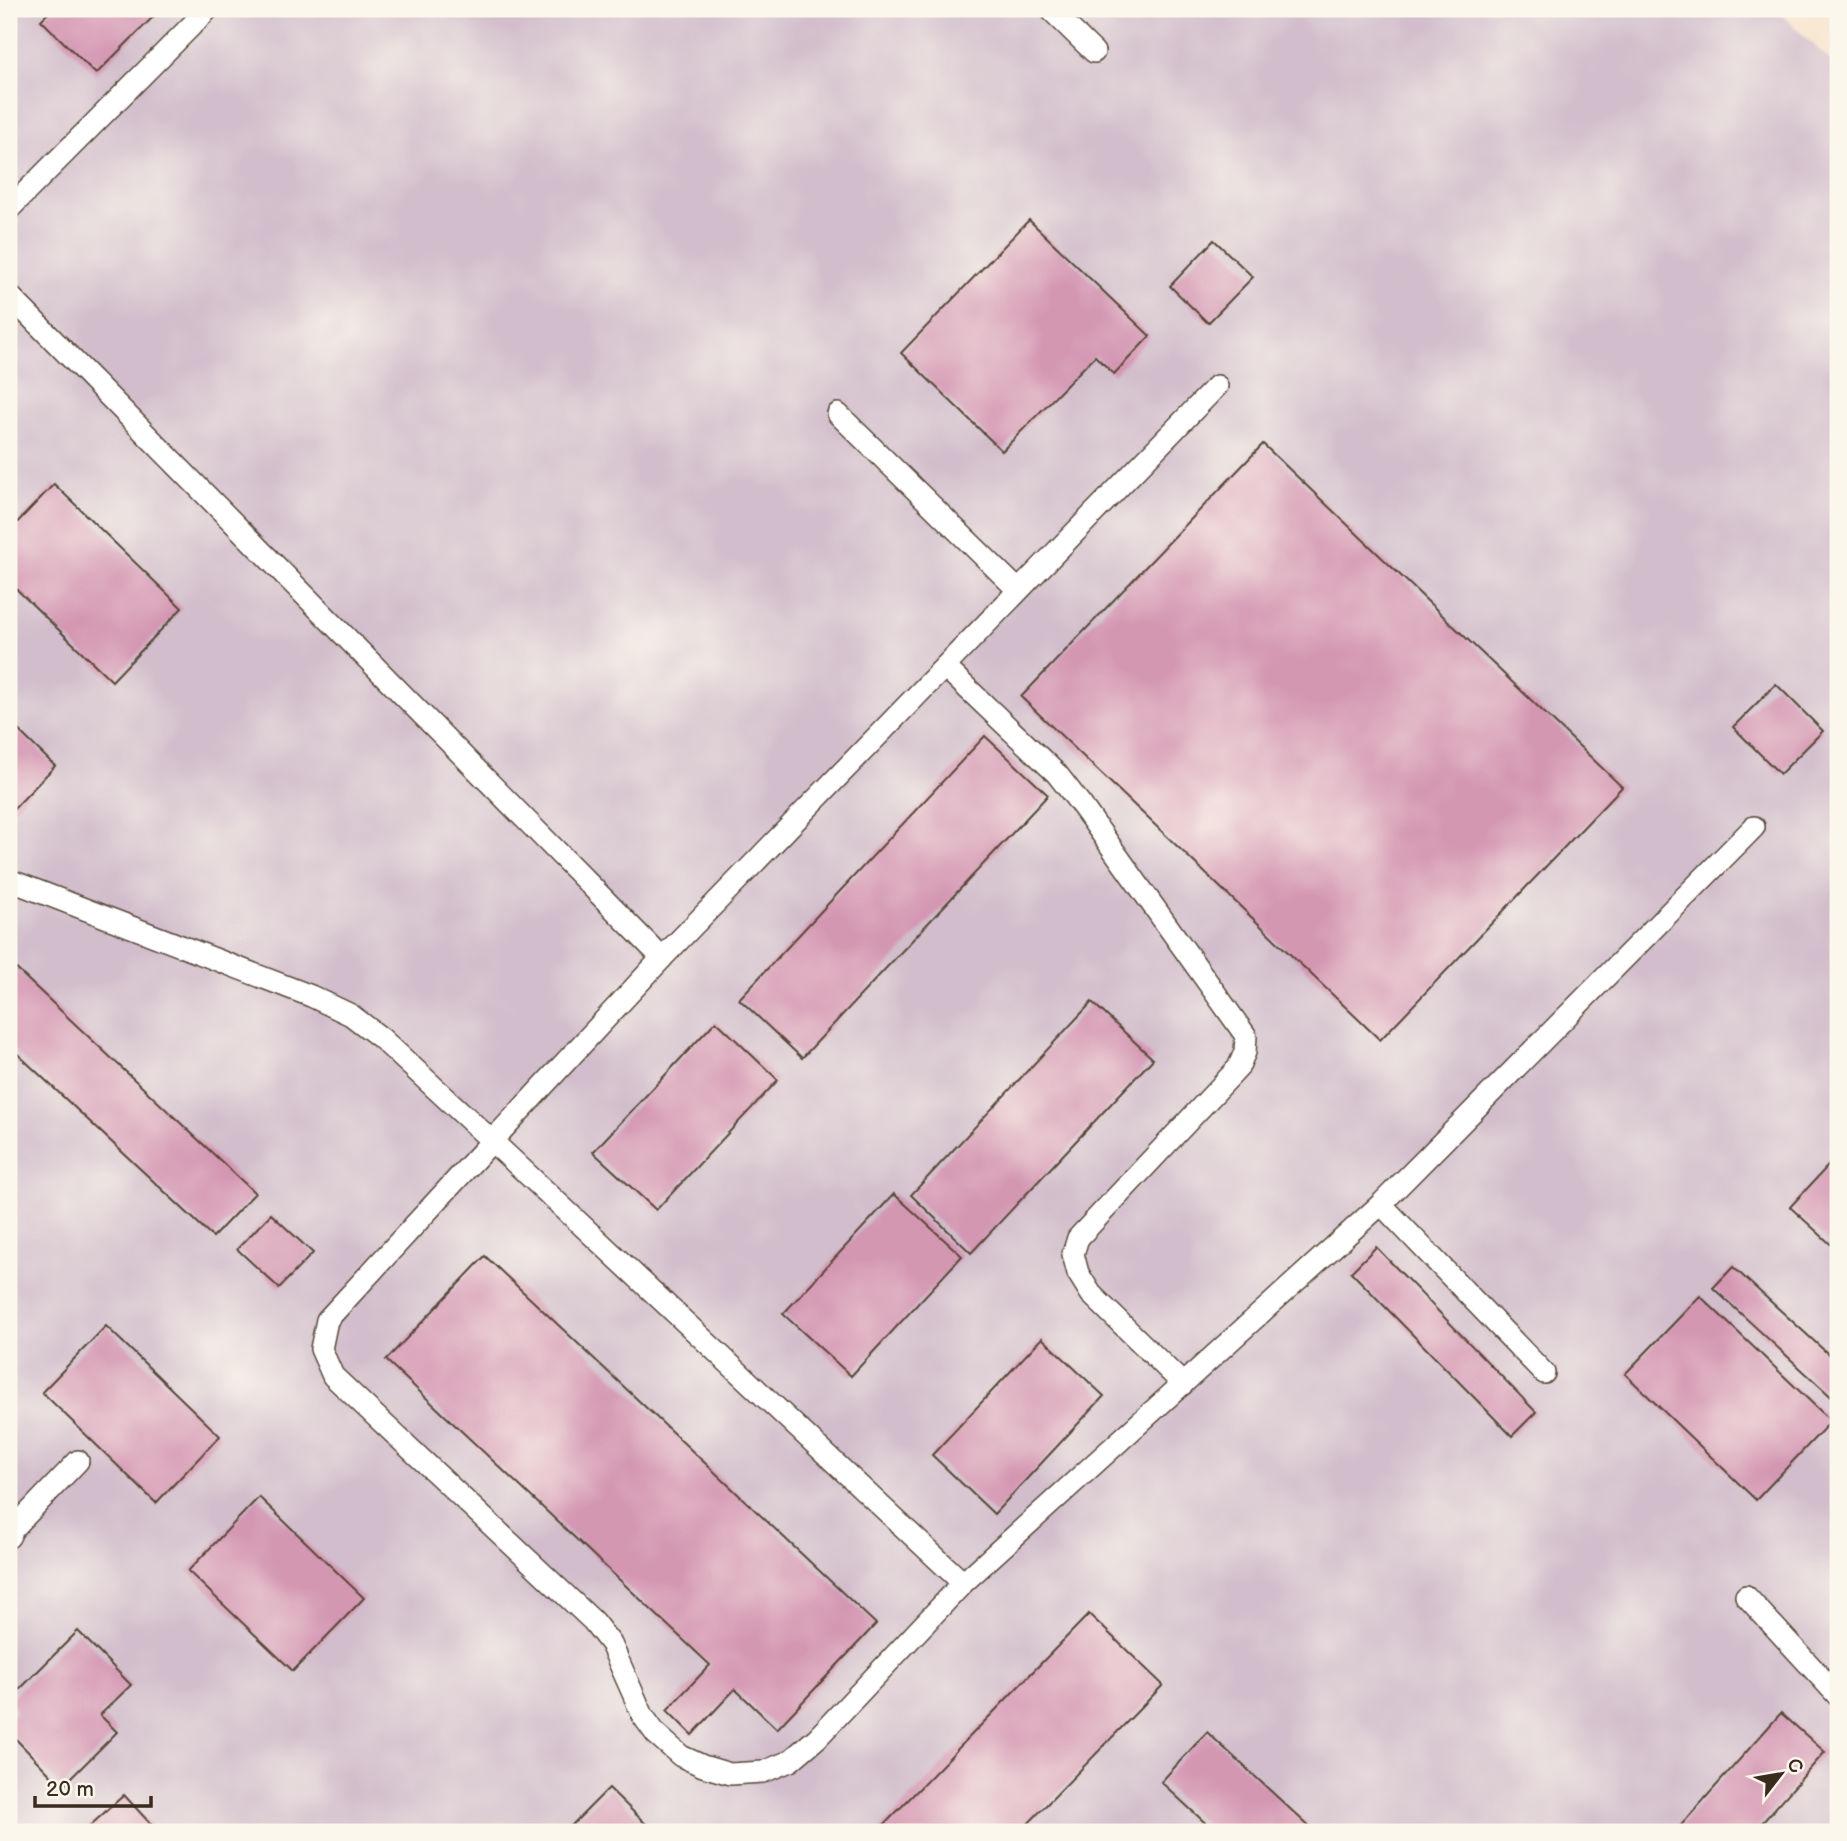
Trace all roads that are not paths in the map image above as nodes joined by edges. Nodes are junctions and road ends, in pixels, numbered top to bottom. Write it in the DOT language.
graph roads {
  1 [pos="208,9"];
  2 [pos="1051,9"];
  3 [pos="1094,52"];
  4 [pos="9,209"];
  5 [pos="9,295"];
  6 [pos="1217,386"];
  7 [pos="838,414"];
  8 [pos="1018,590"];
  9 [pos="945,667"];
  10 [pos="1754,827"];
  11 [pos="9,880"];
  12 [pos="662,958"];
  13 [pos="492,1141"];
  14 [pos="1381,1204"];
  15 [pos="1544,1373"];
  16 [pos="1183,1384"];
  17 [pos="78,1461"];
  18 [pos="9,1537"];
  19 [pos="963,1583"];
  20 [pos="1746,1597"];
  21 [pos="1838,1696"];
  1 -- 4 [label="lane"];
  2 -- 3 [label="lane"];
  5 -- 12 [label="lane"];
  6 -- 8 [label="lane"];
  7 -- 8 [label="lane"];
  8 -- 9 [label="lane"];
  9 -- 12 [label="lane"];
  9 -- 16 [label="lane"];
  10 -- 14 [label="lane"];
  11 -- 13 [label="lane"];
  12 -- 13 [label="lane"];
  13 -- 19 [label="lane"];
  13 -- 19 [label="lane"];
  14 -- 15 [label="lane"];
  14 -- 16 [label="lane"];
  16 -- 19 [label="lane"];
  17 -- 18 [label="lane"];
  20 -- 21 [label="lane"];
}
